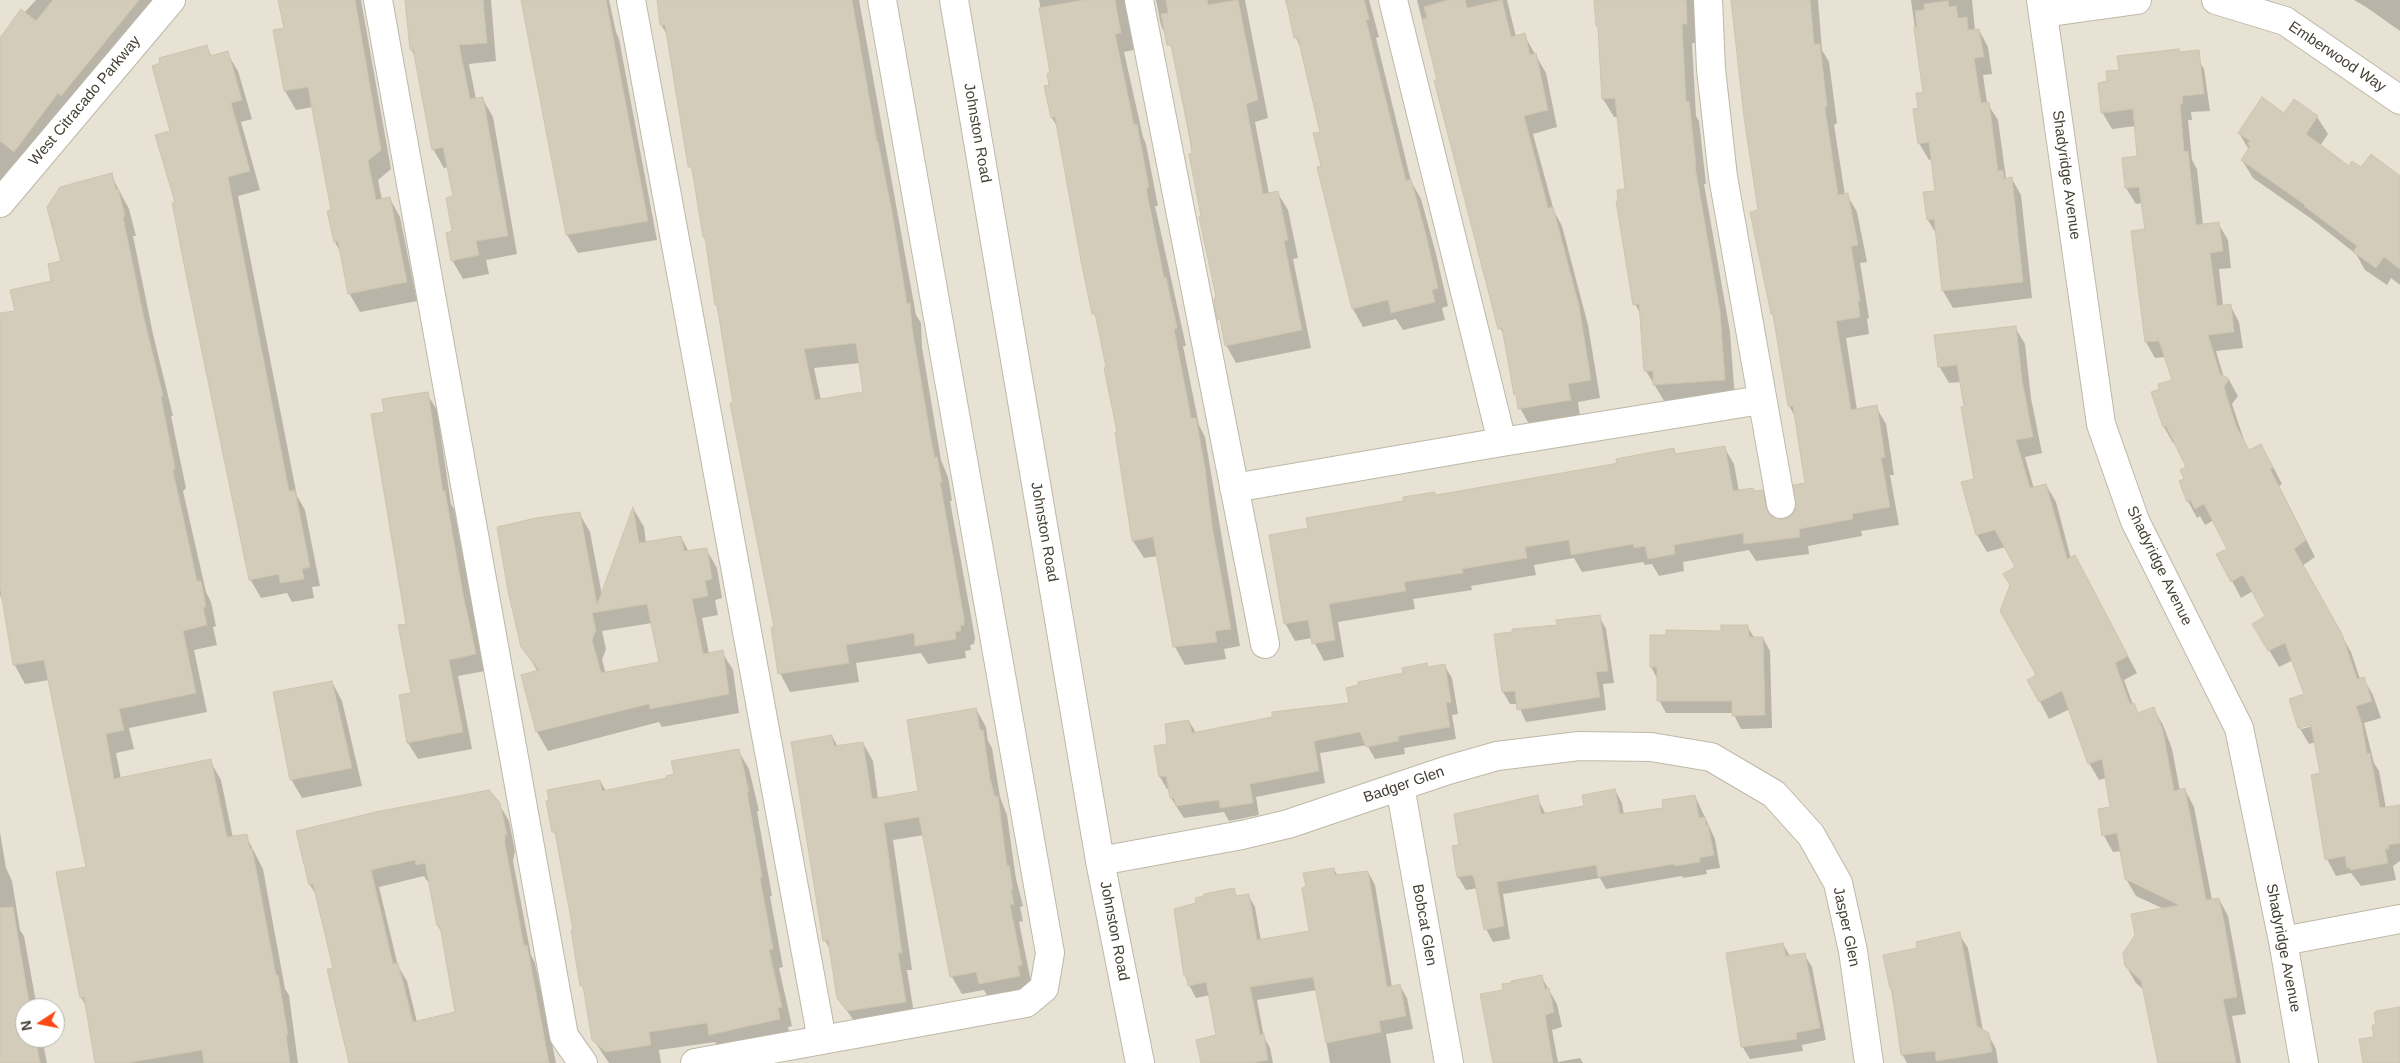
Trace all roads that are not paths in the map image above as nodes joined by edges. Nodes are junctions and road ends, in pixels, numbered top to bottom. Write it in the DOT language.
graph roads {
  1 [pos="172,0"];
  2 [pos="378,0"];
  3 [pos="632,0"];
  4 [pos="882,0"];
  5 [pos="954,0"];
  6 [pos="1139,0"];
  7 [pos="1393,0"];
  8 [pos="1708,0"];
  9 [pos="2137,0"];
  10 [pos="2216,0"];
  11 [pos="2042,6"];
  12 [pos="2400,100"];
  13 [pos="0,203"];
  14 [pos="1761,400"];
  15 [pos="1502,442"];
  16 [pos="1234,488"];
  17 [pos="1781,504"];
  18 [pos="1265,644"];
  19 [pos="1711,757"];
  20 [pos="1400,786"];
  21 [pos="1100,861"];
  22 [pos="2400,919"];
  23 [pos="2283,941"];
  24 [pos="822,1040"];
  25 [pos="583,1063"];
  26 [pos="696,1063"];
  27 [pos="1140,1063"];
  28 [pos="1449,1063"];
  29 [pos="1869,1063"];
  30 [pos="2304,1063"];
  1 -- 13 [label="street, West Citracado Parkway"];
  2 -- 25 [label="street"];
  3 -- 24 [label="street"];
  4 -- 24 [label="street"];
  5 -- 21 [label="street, Johnston Road"];
  6 -- 16 [label="street"];
  7 -- 15 [label="street"];
  8 -- 14 [label="street"];
  9 -- 11 [label="street"];
  10 -- 12 [label="street, Emberwood Way"];
  11 -- 23 [label="street, Shadyridge Avenue"];
  14 -- 15 [label="street"];
  14 -- 17 [label="street"];
  15 -- 16 [label="street"];
  16 -- 18 [label="street"];
  19 -- 20 [label="street, Badger Glen"];
  19 -- 29 [label="street, Jasper Glen"];
  20 -- 21 [label="street, Badger Glen"];
  20 -- 28 [label="street, Bobcat Glen"];
  21 -- 27 [label="street, Johnston Road"];
  22 -- 23 [label="street"];
  23 -- 30 [label="street, Shadyridge Avenue"];
  24 -- 26 [label="street"];
}
